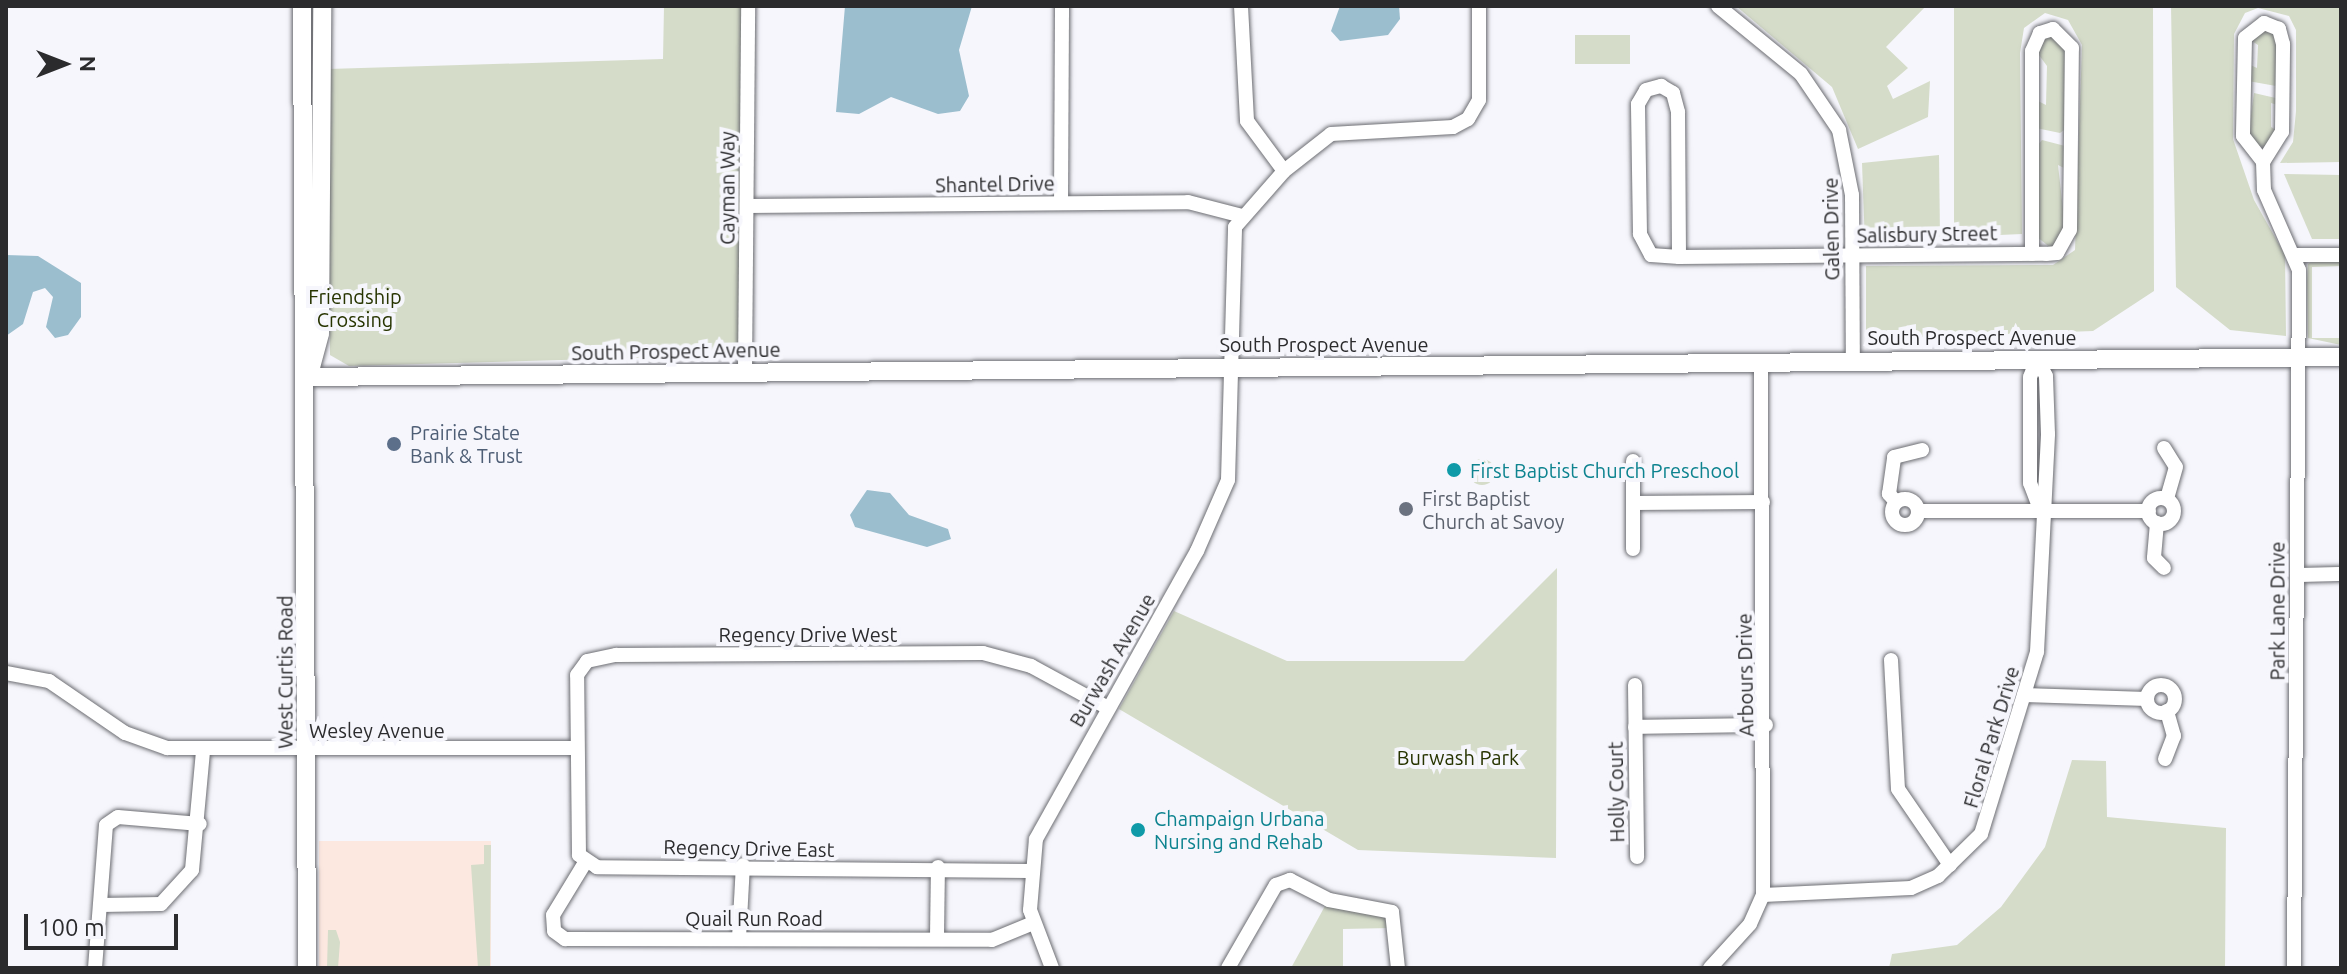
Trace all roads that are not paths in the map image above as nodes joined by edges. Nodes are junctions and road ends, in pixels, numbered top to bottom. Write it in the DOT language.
graph roads {
  1 [pos="302,6"];
  2 [pos="322,6"];
  3 [pos="748,6"];
  4 [pos="1062,6"];
  5 [pos="1241,6"];
  6 [pos="1479,6"];
  7 [pos="1718,6"];
  8 [pos="2263,162"];
  9 [pos="1284,171"];
  10 [pos="1061,203"];
  11 [pos="747,206"];
  12 [pos="1242,216"];
  13 [pos="2032,254"];
  14 [pos="1852,255"];
  15 [pos="2297,255"];
  16 [pos="2341,255"];
  17 [pos="1679,257"];
  18 [pos="2299,356"];
  19 [pos="2341,357"];
  20 [pos="2037,359"];
  21 [pos="1853,360"];
  22 [pos="1761,363"];
  23 [pos="1232,366"];
  24 [pos="745,371"];
  25 [pos="308,377"];
  26 [pos="2048,434"];
  27 [pos="2030,435"];
  28 [pos="2164,448"];
  29 [pos="1922,450"];
  30 [pos="1633,461"];
  31 [pos="2167,499"];
  32 [pos="1763,502"];
  33 [pos="1633,503"];
  34 [pos="2040,509"];
  35 [pos="2153,517"];
  36 [pos="1633,549"];
  37 [pos="2164,568"];
  38 [pos="2341,574"];
  39 [pos="2297,575"];
  40 [pos="1891,660"];
  41 [pos="6,673"];
  42 [pos="1635,685"];
  43 [pos="2024,695"];
  44 [pos="2147,699"];
  45 [pos="1108,708"];
  46 [pos="2167,711"];
  47 [pos="1766,725"];
  48 [pos="1635,727"];
  49 [pos="577,748"];
  50 [pos="203,751"];
  51 [pos="306,751"];
  52 [pos="2165,759"];
  53 [pos="200,824"];
  54 [pos="1637,857"];
  55 [pos="586,861"];
  56 [pos="743,865"];
  57 [pos="1950,865"];
  58 [pos="938,867"];
  59 [pos="1029,871"];
  60 [pos="1763,895"];
  61 [pos="101,905"];
  62 [pos="1033,923"];
  63 [pos="937,936"];
  64 [pos="739,938"];
  65 [pos="95,968"];
  66 [pos="307,968"];
  67 [pos="1052,968"];
  68 [pos="1228,968"];
  69 [pos="1398,968"];
  70 [pos="1710,968"];
  71 [pos="2294,968"];
  1 -- 25 [label="main road, West Curtis Road"];
  2 -- 25 [label="main road, West Curtis Road"];
  3 -- 11 [label="street, Cayman Way"];
  4 -- 10 [label="street"];
  5 -- 9 [label="street"];
  6 -- 9 [label="street"];
  7 -- 14 [label="street, Galen Drive"];
  8 -- 8 [label="street"];
  8 -- 15 [label="street"];
  9 -- 12 [label="street"];
  10 -- 11 [label="street, Shantel Drive"];
  10 -- 12 [label="street, Shantel Drive"];
  11 -- 24 [label="street, Cayman Way"];
  12 -- 23 [label="street, Burwash Avenue"];
  13 -- 13 [label="street"];
  13 -- 14 [label="street, Salisbury Street"];
  14 -- 17 [label="street, Salisbury Street"];
  14 -- 21 [label="street, Galen Drive"];
  15 -- 16 [label="street"];
  15 -- 18 [label="street, Park Lane Drive"];
  17 -- 17 [label="street"];
  18 -- 19 [label="main road, South Prospect Avenue"];
  18 -- 20 [label="main road, South Prospect Avenue"];
  18 -- 39 [label="street, Park Lane Drive"];
  20 -- 21 [label="main road, South Prospect Avenue"];
  20 -- 26 [label="street, Floral Park Drive"];
  20 -- 27 [label="street, Floral Park Drive"];
  21 -- 22 [label="main road, South Prospect Avenue"];
  22 -- 23 [label="main road, South Prospect Avenue"];
  22 -- 32 [label="street, Arbours Drive"];
  23 -- 24 [label="main road, South Prospect Avenue"];
  23 -- 45 [label="street, Burwash Avenue"];
  24 -- 25 [label="main road, South Prospect Avenue"];
  25 -- 51 [label="main road, West Curtis Road"];
  26 -- 27 [label="street"];
  26 -- 34 [label="street, Floral Park Drive"];
  27 -- 34 [label="street, Floral Park Drive"];
  28 -- 31 [label="street"];
  29 -- 34 [label="street"];
  30 -- 33 [label="street"];
  31 -- 35 [label="street"];
  31 -- 35 [label="street"];
  32 -- 33 [label="street"];
  32 -- 47 [label="street, Arbours Drive"];
  33 -- 36 [label="street"];
  34 -- 35 [label="street"];
  34 -- 43 [label="street, Floral Park Drive"];
  35 -- 37 [label="street"];
  38 -- 39 [label="street"];
  39 -- 71 [label="street, Park Lane Drive"];
  40 -- 57 [label="street"];
  41 -- 50 [label="street, Wesley Avenue"];
  42 -- 48 [label="street, Holly Court"];
  43 -- 44 [label="street"];
  43 -- 57 [label="street, Floral Park Drive"];
  44 -- 46 [label="street"];
  44 -- 46 [label="street"];
  45 -- 49 [label="street, Regency Drive West"];
  45 -- 59 [label="street, Burwash Avenue"];
  46 -- 52 [label="street"];
  47 -- 48 [label="street, Holly Court"];
  47 -- 60 [label="street, Arbours Drive"];
  48 -- 54 [label="street, Holly Court"];
  49 -- 51 [label="street, Wesley Avenue"];
  49 -- 55 [label="street"];
  50 -- 51 [label="street, Wesley Avenue"];
  50 -- 53 [label="street"];
  51 -- 66 [label="main road, West Curtis Road"];
  53 -- 61 [label="street"];
  53 -- 61 [label="street"];
  55 -- 56 [label="street, Regency Drive East"];
  55 -- 64 [label="street, Quail Run Road"];
  56 -- 58 [label="street, Regency Drive East"];
  56 -- 64 [label="street"];
  57 -- 60 [label="street, Floral Park Drive"];
  58 -- 59 [label="street, Regency Drive East"];
  58 -- 63 [label="street"];
  59 -- 62 [label="street, Burwash Avenue"];
  60 -- 70 [label="street, Arbours Drive"];
  61 -- 65 [label="street"];
  62 -- 63 [label="street, Quail Run Road"];
  62 -- 67 [label="street, Burwash Avenue"];
  63 -- 64 [label="street, Quail Run Road"];
  68 -- 69 [label="street"];
}
